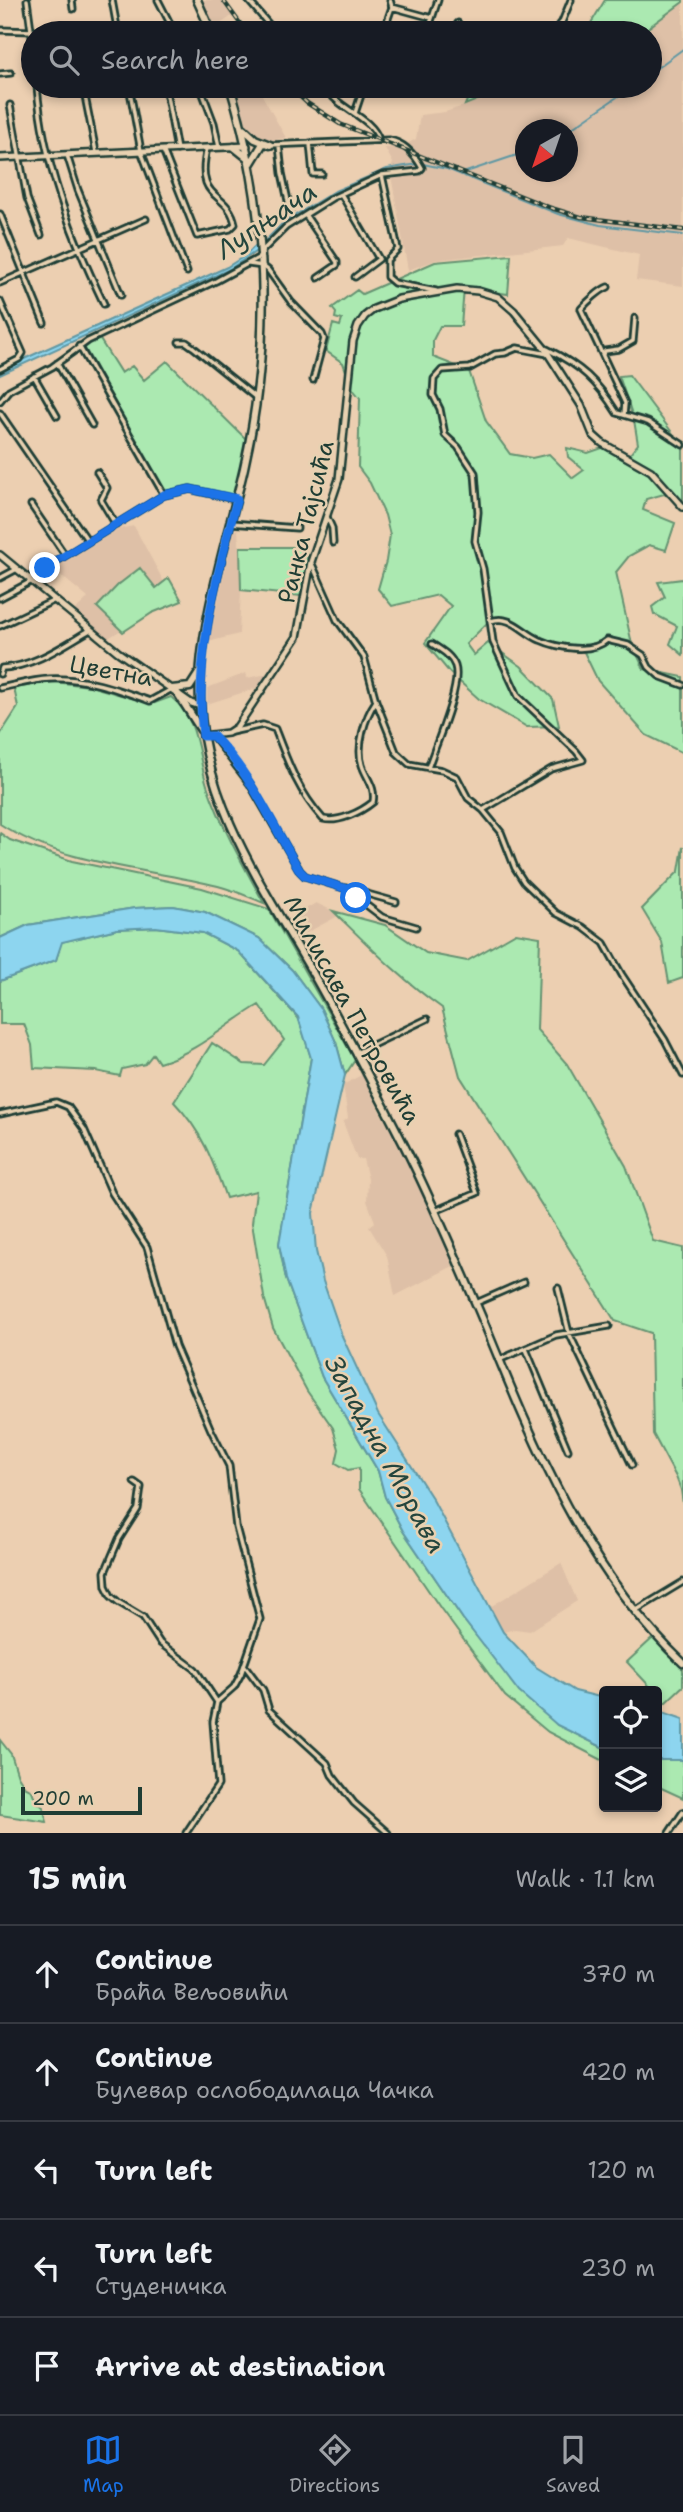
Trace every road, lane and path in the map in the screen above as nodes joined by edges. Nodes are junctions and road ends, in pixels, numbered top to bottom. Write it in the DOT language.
graph roads {
  1 [pos="27,0"];
  2 [pos="72,0"];
  3 [pos="112,0"];
  4 [pos="158,0"];
  5 [pos="197,0"];
  6 [pos="248,0"];
  7 [pos="390,0"];
  8 [pos="438,0"];
  9 [pos="571,0"];
  10 [pos="392,7"];
  11 [pos="74,9"];
  12 [pos="432,18"];
  13 [pos="30,21"];
  14 [pos="116,21"];
  15 [pos="169,21"];
  16 [pos="207,21"];
  17 [pos="266,21"];
  18 [pos="387,21"];
  19 [pos="431,21"];
  20 [pos="562,21"];
  21 [pos="0,30"];
  22 [pos="21,31"];
  23 [pos="11,72"];
  24 [pos="0,74"];
  25 [pos="39,98"];
  26 [pos="85,98"];
  27 [pos="131,98"];
  28 [pos="167,98"];
  29 [pos="205,98"];
  30 [pos="234,98"];
  31 [pos="334,98"];
  32 [pos="361,98"];
  33 [pos="10,105"];
  34 [pos="355,113"];
  35 [pos="243,130"];
  36 [pos="379,139"];
  37 [pos="310,143"];
  38 [pos="262,145"];
  39 [pos="270,145"];
  40 [pos="279,145"];
  41 [pos="247,146"];
  42 [pos="236,147"];
  43 [pos="207,148"];
  44 [pos="219,148"];
  45 [pos="163,150"];
  46 [pos="177,150"];
  47 [pos="141,151"];
  48 [pos="96,153"];
  49 [pos="67,155"];
  50 [pos="48,156"];
  51 [pos="19,157"];
  52 [pos="0,158"];
  53 [pos="251,162"];
  54 [pos="322,174"];
  55 [pos="382,175"];
  56 [pos="341,194"];
  57 [pos="290,210"];
  58 [pos="0,214"];
  59 [pos="306,215"];
  60 [pos="146,219"];
  61 [pos="41,235"];
  62 [pos="99,241"];
  63 [pos="79,248"];
  64 [pos="262,253"];
  65 [pos="248,264"];
  66 [pos="263,266"];
  67 [pos="187,272"];
  68 [pos="22,273"];
  69 [pos="355,277"];
  70 [pos="318,278"];
  71 [pos="0,284"];
  72 [pos="608,287"];
  73 [pos="436,291"];
  74 [pos="121,295"];
  75 [pos="0,301"];
  76 [pos="104,304"];
  77 [pos="635,318"];
  78 [pos="44,323"];
  79 [pos="179,342"];
  80 [pos="79,346"];
  81 [pos="547,351"];
  82 [pos="603,354"];
  83 [pos="57,363"];
  84 [pos="0,369"];
  85 [pos="34,376"];
  86 [pos="313,380"];
  87 [pos="257,398"];
  88 [pos="0,401"];
  89 [pos="0,413"];
  90 [pos="624,415"];
  91 [pos="57,416"];
  92 [pos="92,425"];
  93 [pos="683,445"];
  94 [pos="97,472"];
  95 [pos="164,495"];
  96 [pos="237,499"];
  97 [pos="31,505"];
  98 [pos="683,507"];
  99 [pos="327,516"];
  100 [pos="231,523"];
  101 [pos="116,525"];
  102 [pos="297,528"];
  103 [pos="88,541"];
  104 [pos="333,543"];
  105 [pos="0,555"];
  106 [pos="65,555"];
  107 [pos="311,562"];
  108 [pos="17,569"];
  109 [pos="0,578"];
  110 [pos="31,580"];
  111 [pos="0,598"];
  112 [pos="55,600"];
  113 [pos="491,621"];
  114 [pos="0,626"];
  115 [pos="90,630"];
  116 [pos="432,644"];
  117 [pos="202,665"];
  118 [pos="0,674"];
  119 [pos="683,685"];
  120 [pos="0,688"];
  121 [pos="175,692"];
  122 [pos="376,701"];
  123 [pos="200,706"];
  124 [pos="231,732"];
  125 [pos="203,734"];
  126 [pos="213,736"];
  127 [pos="428,768"];
  128 [pos="483,810"];
  129 [pos="344,888"];
  130 [pos="396,902"];
  131 [pos="416,927"];
  132 [pos="427,1018"];
  133 [pos="356,1053"];
  134 [pos="683,1075"];
  135 [pos="0,1114"];
  136 [pos="455,1134"];
  137 [pos="435,1211"];
  138 [pos="524,1282"];
  139 [pos="558,1288"];
  140 [pos="476,1303"];
  141 [pos="609,1326"];
  142 [pos="569,1334"];
  143 [pos="526,1349"];
  144 [pos="499,1360"];
  145 [pos="568,1450"];
  146 [pos="632,1465"];
  147 [pos="134,1482"];
  148 [pos="682,1582"];
  149 [pos="635,1611"];
  150 [pos="683,1663"];
  151 [pos="245,1667"];
  152 [pos="217,1702"];
  153 [pos="683,1812"];
  154 [pos="186,1833"];
  155 [pos="388,1833"];
  156 [pos="669,1833"];
  1 -- 13 [label="street"];
  2 -- 11 [label="street"];
  3 -- 14 [label="street"];
  4 -- 15 [label="street"];
  5 -- 16 [label="main road"];
  6 -- 17 [label="street"];
  7 -- 10 [label="street"];
  8 -- 12 [label="street"];
  9 -- 20 [label="street"];
  10 -- 12 [label="street"];
  10 -- 18 [label="street"];
  12 -- 19 [label="street"];
  21 -- 22 [label="street"];
  23 -- 24 [label="street"];
  25 -- 50 [label="street"];
  26 -- 48 [label="street"];
  27 -- 47 [label="street"];
  28 -- 46 [label="street"];
  29 -- 44 [label="street"];
  30 -- 35 [label="main road"];
  31 -- 34 [label="street"];
  32 -- 34 [label="street"];
  33 -- 51 [label="street"];
  34 -- 36 [label="street"];
  35 -- 39 [label="main road"];
  35 -- 41 [label="main road"];
  35 -- 42 [label="main road"];
  36 -- 37 [label="street"];
  36 -- 55 [label="street"];
  37 -- 40 [label="street"];
  37 -- 54 [label="street"];
  38 -- 39 [label="street"];
  38 -- 41 [label="street"];
  38 -- 53 [label="main road"];
  39 -- 40 [label="street"];
  40 -- 57 [label="street"];
  41 -- 42 [label="street"];
  41 -- 53 [label="main road"];
  42 -- 44 [label="street"];
  42 -- 53 [label="main road"];
  43 -- 44 [label="street"];
  43 -- 45 [label="street"];
  43 -- 46 [label="street"];
  45 -- 46 [label="street"];
  45 -- 47 [label="street"];
  47 -- 48 [label="street"];
  47 -- 67 [label="street"];
  48 -- 49 [label="street"];
  49 -- 50 [label="street"];
  49 -- 62 [label="street"];
  50 -- 51 [label="street"];
  50 -- 63 [label="street"];
  51 -- 52 [label="street"];
  51 -- 61 [label="street"];
  53 -- 64 [label="main road"];
  55 -- 56 [label="street"];
  55 -- 73 [label="street"];
  56 -- 59 [label="street"];
  56 -- 69 [label="street"];
  58 -- 68 [label="street"];
  59 -- 64 [label="street"];
  59 -- 70 [label="street"];
  60 -- 62 [label="street"];
  62 -- 63 [label="street"];
  62 -- 74 [label="street"];
  63 -- 68 [label="street"];
  63 -- 76 [label="street"];
  64 -- 65 [label="street"];
  64 -- 66 [label="main road"];
  65 -- 66 [label="street"];
  65 -- 80 [label="street"];
  66 -- 86 [label="street"];
  66 -- 87 [label="main road"];
  68 -- 71 [label="street"];
  68 -- 78 [label="street"];
  72 -- 82 [label="street"];
  73 -- 81 [label="street, Ранка Тајсића"];
  73 -- 99 [label="street, Ранка Тајсића"];
  75 -- 84 [label="street"];
  77 -- 82 [label="street"];
  79 -- 87 [label="street"];
  80 -- 83 [label="street"];
  80 -- 95 [label="street"];
  81 -- 90 [label="street, Ранка Тајсића"];
  81 -- 98 [label="street, Ранка Тајсића"];
  81 -- 113 [label="street, Ранка Тајсића"];
  82 -- 90 [label="street"];
  83 -- 85 [label="street"];
  83 -- 92 [label="street"];
  85 -- 88 [label="street"];
  85 -- 91 [label="street"];
  87 -- 96 [label="main road"];
  89 -- 103 [label="street"];
  90 -- 93 [label="street"];
  94 -- 101 [label="street"];
  95 -- 96 [label="street"];
  95 -- 101 [label="street"];
  96 -- 100 [label="main road"];
  97 -- 106 [label="street"];
  99 -- 104 [label="street"];
  99 -- 107 [label="street, Ранка Тајсића"];
  100 -- 102 [label="street"];
  100 -- 117 [label="main road"];
  101 -- 103 [label="street"];
  103 -- 106 [label="street"];
  105 -- 108 [label="street"];
  106 -- 110 [label="street"];
  107 -- 122 [label="street"];
  107 -- 124 [label="street, Ранка Тајсића"];
  108 -- 109 [label="street"];
  108 -- 110 [label="street"];
  110 -- 111 [label="street"];
  110 -- 112 [label="street"];
  112 -- 114 [label="street"];
  112 -- 115 [label="street"];
  113 -- 119 [label="street"];
  113 -- 128 [label="street"];
  115 -- 118 [label="street"];
  115 -- 121 [label="street"];
  116 -- 127 [label="street"];
  117 -- 121 [label="main road"];
  117 -- 123 [label="main road"];
  120 -- 121 [label="street, Цветна"];
  121 -- 123 [label="street"];
  121 -- 125 [label="main road"];
  122 -- 124 [label="street"];
  122 -- 127 [label="street"];
  123 -- 125 [label="main road"];
  124 -- 126 [label="street"];
  125 -- 126 [label="street"];
  125 -- 133 [label="main road, Милисава Петровића"];
  126 -- 129 [label="street"];
  127 -- 128 [label="street"];
  128 -- 134 [label="street"];
  129 -- 130 [label="street"];
  129 -- 131 [label="street"];
  132 -- 133 [label="street"];
  133 -- 137 [label="main road, Милисава Петровића"];
  135 -- 151 [label="street"];
  136 -- 137 [label="street"];
  137 -- 140 [label="main road, Милисава Петровића"];
  138 -- 140 [label="street"];
  139 -- 142 [label="street"];
  140 -- 144 [label="main road, Милисава Петровића"];
  141 -- 142 [label="street"];
  142 -- 143 [label="street"];
  142 -- 146 [label="street"];
  143 -- 144 [label="street"];
  143 -- 145 [label="street"];
  144 -- 149 [label="main road, Милисава Петровића"];
  147 -- 152 [label="street"];
  148 -- 149 [label="street"];
  149 -- 150 [label="main road, Милисава Петровића"];
  151 -- 152 [label="street"];
  151 -- 155 [label="street"];
  152 -- 154 [label="street"];
  153 -- 156 [label="street"];
}
